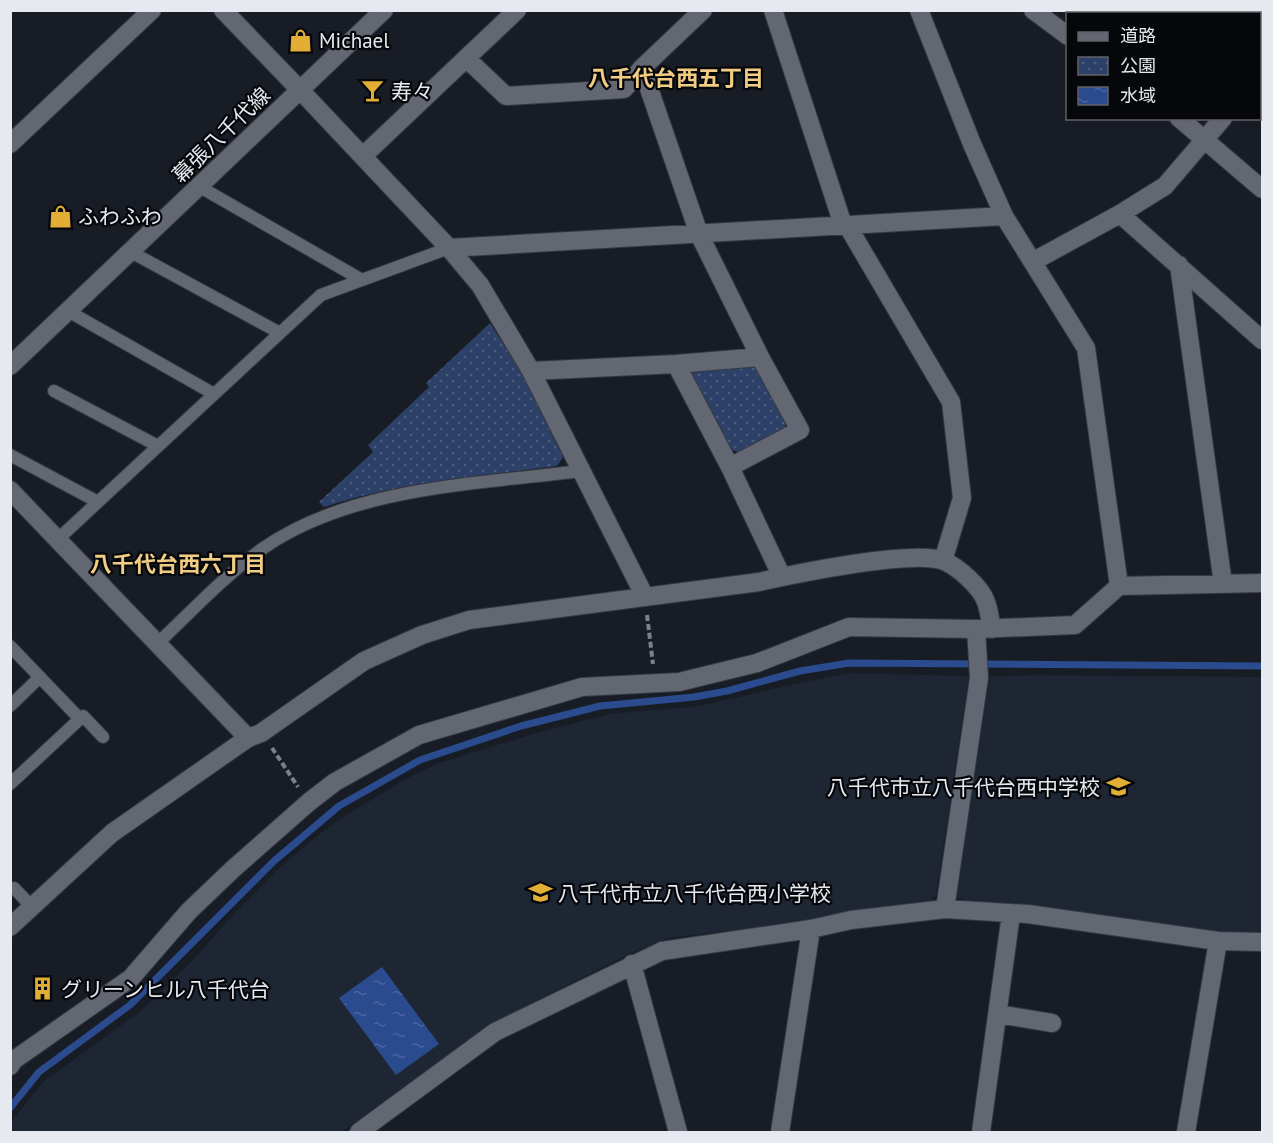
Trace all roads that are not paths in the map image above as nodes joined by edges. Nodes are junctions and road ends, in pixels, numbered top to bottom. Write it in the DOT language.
graph roads {
  1 [pos="152,10"];
  2 [pos="223,10"];
  3 [pos="384,10"];
  4 [pos="517,10"];
  5 [pos="703,10"];
  6 [pos="774,10"];
  7 [pos="919,10"];
  8 [pos="1033,10"];
  9 [pos="1066,35"];
  10 [pos="467,59"];
  11 [pos="642,68"];
  12 [pos="301,91"];
  13 [pos="1181,120"];
  14 [pos="1221,120"];
  15 [pos="1205,139"];
  16 [pos="10,144"];
  17 [pos="363,156"];
  18 [pos="200,187"];
  19 [pos="1263,189"];
  20 [pos="1120,214"];
  21 [pos="1004,216"];
  22 [pos="845,225"];
  23 [pos="699,234"];
  24 [pos="449,248"];
  25 [pos="131,252"];
  26 [pos="1034,261"];
  27 [pos="1179,265"];
  28 [pos="362,280"];
  29 [pos="68,311"];
  30 [pos="280,333"];
  31 [pos="1263,340"];
  32 [pos="760,357"];
  33 [pos="676,364"];
  34 [pos="10,366"];
  35 [pos="531,371"];
  36 [pos="54,391"];
  37 [pos="214,394"];
  38 [pos="158,446"];
  39 [pos="10,455"];
  40 [pos="730,467"];
  41 [pos="581,471"];
  42 [pos="10,490"];
  43 [pos="98,502"];
  44 [pos="57,540"];
  45 [pos="943,561"];
  46 [pos="782,577"];
  47 [pos="1263,583"];
  48 [pos="1224,584"];
  49 [pos="1119,586"];
  50 [pos="645,597"];
  51 [pos="984,629"];
  52 [pos="157,644"];
  53 [pos="10,646"];
  54 [pos="40,677"];
  55 [pos="10,705"];
  56 [pos="80,719"];
  57 [pos="255,736"];
  58 [pos="103,737"];
  59 [pos="10,784"];
  60 [pos="14,888"];
  61 [pos="32,907"];
  62 [pos="945,909"];
  63 [pos="1011,914"];
  64 [pos="10,927"];
  65 [pos="811,929"];
  66 [pos="1218,941"];
  67 [pos="1263,942"];
  68 [pos="632,964"];
  69 [pos="998,1014"];
  70 [pos="1052,1023"];
  71 [pos="10,1066"];
  72 [pos="359,1132"];
  73 [pos="678,1132"];
  74 [pos="780,1132"];
  75 [pos="981,1132"];
  76 [pos="1186,1132"];
  1 -- 16 [label="street"];
  2 -- 12 [label="street"];
  3 -- 12 [label="street, 幕張八千代線"];
  4 -- 10 [label="street"];
  5 -- 11 [label="street"];
  6 -- 22 [label="street"];
  7 -- 21 [label="street"];
  8 -- 9 [label="street"];
  10 -- 11 [label="street"];
  10 -- 17 [label="street"];
  11 -- 23 [label="street"];
  12 -- 17 [label="street"];
  12 -- 18 [label="street, 幕張八千代線"];
  13 -- 15 [label="street"];
  14 -- 15 [label="street"];
  15 -- 19 [label="street"];
  15 -- 20 [label="street"];
  17 -- 24 [label="street"];
  18 -- 25 [label="street, 幕張八千代線"];
  18 -- 28 [label="lane"];
  20 -- 26 [label="street"];
  20 -- 27 [label="street"];
  21 -- 22 [label="street"];
  21 -- 26 [label="street"];
  22 -- 23 [label="street"];
  22 -- 45 [label="street"];
  23 -- 24 [label="street"];
  23 -- 32 [label="street"];
  24 -- 28 [label="lane"];
  24 -- 35 [label="street"];
  25 -- 29 [label="street, 幕張八千代線"];
  25 -- 30 [label="lane"];
  26 -- 49 [label="street"];
  27 -- 31 [label="street"];
  27 -- 48 [label="street"];
  28 -- 30 [label="lane"];
  29 -- 34 [label="street, 幕張八千代線"];
  29 -- 37 [label="lane"];
  30 -- 37 [label="lane"];
  32 -- 33 [label="street"];
  32 -- 40 [label="street"];
  33 -- 35 [label="street"];
  33 -- 40 [label="street"];
  35 -- 41 [label="street"];
  36 -- 38 [label="lane"];
  37 -- 38 [label="lane"];
  38 -- 43 [label="lane"];
  39 -- 43 [label="lane"];
  40 -- 46 [label="street"];
  41 -- 50 [label="street"];
  41 -- 52 [label="lane"];
  42 -- 44 [label="street"];
  43 -- 44 [label="lane"];
  44 -- 52 [label="street"];
  45 -- 46 [label="street"];
  45 -- 51 [label="street"];
  46 -- 50 [label="street"];
  47 -- 48 [label="street"];
  48 -- 49 [label="street"];
  49 -- 51 [label="street"];
  50 -- 57 [label="street"];
  51 -- 62 [label="street"];
  51 -- 71 [label="street"];
  52 -- 57 [label="street"];
  53 -- 54 [label="lane"];
  54 -- 55 [label="lane"];
  54 -- 56 [label="lane"];
  56 -- 58 [label="lane"];
  56 -- 59 [label="lane"];
  57 -- 61 [label="street"];
  60 -- 61 [label="lane"];
  61 -- 64 [label="street"];
  62 -- 63 [label="street"];
  62 -- 65 [label="street"];
  63 -- 66 [label="street"];
  63 -- 69 [label="street"];
  65 -- 68 [label="street"];
  65 -- 74 [label="street"];
  66 -- 67 [label="street"];
  66 -- 76 [label="street"];
  68 -- 72 [label="street"];
  68 -- 73 [label="street"];
  69 -- 70 [label="street"];
  69 -- 75 [label="street"];
}
